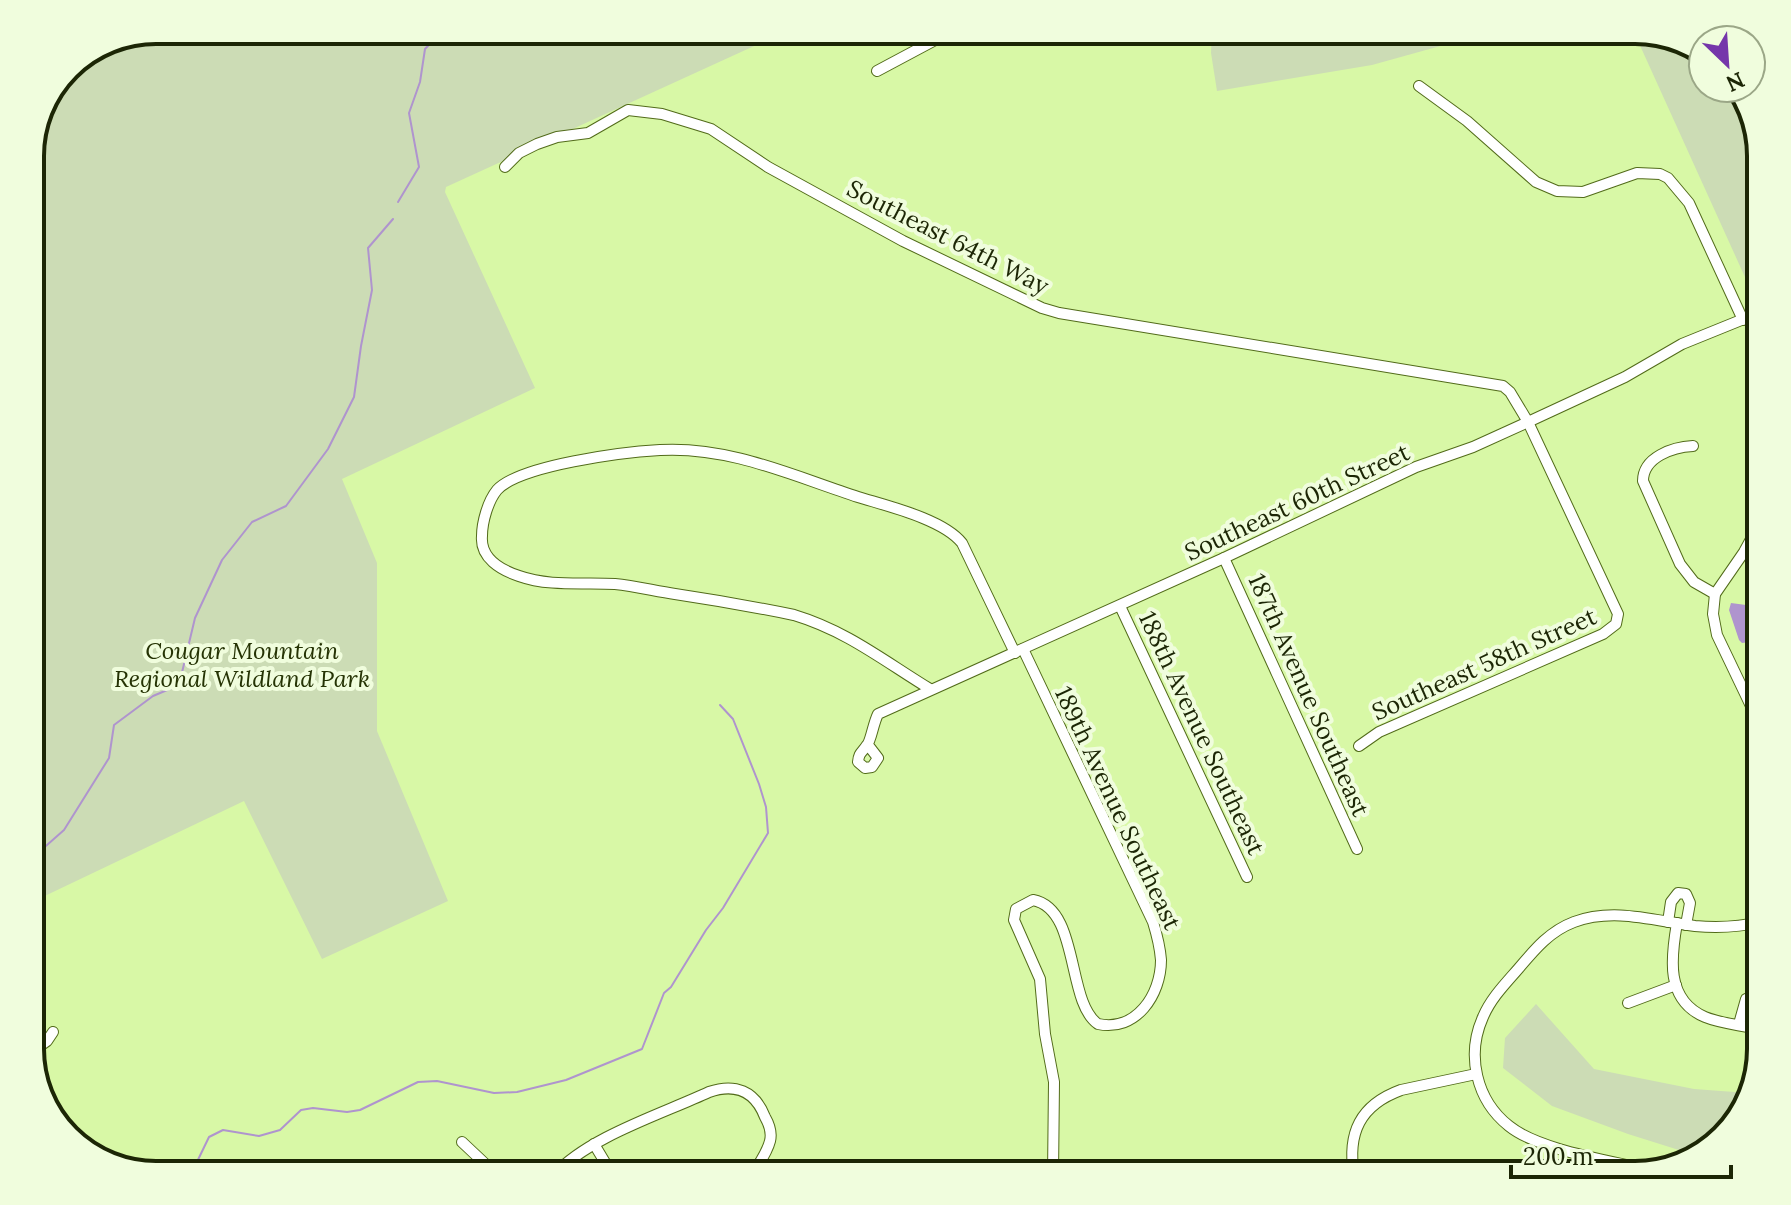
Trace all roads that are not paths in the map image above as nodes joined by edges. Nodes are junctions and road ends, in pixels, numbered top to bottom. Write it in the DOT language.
graph roads {
  1 [pos="928,44"];
  2 [pos="877,71"];
  3 [pos="1419,86"];
  4 [pos="505,167"];
  5 [pos="1747,318"];
  6 [pos="1743,320"];
  7 [pos="1528,422"];
  8 [pos="1693,446"];
  9 [pos="1747,547"];
  10 [pos="1224,558"];
  11 [pos="1715,594"];
  12 [pos="1120,606"];
  13 [pos="1618,614"];
  14 [pos="1019,651"];
  15 [pos="1747,687"];
  16 [pos="930,689"];
  17 [pos="868,745"];
  18 [pos="1359,746"];
  19 [pos="1357,849"];
  20 [pos="1247,877"];
  21 [pos="1677,923"];
  22 [pos="1747,924"];
  23 [pos="1676,985"];
  24 [pos="1747,999"];
  25 [pos="1628,1003"];
  26 [pos="1739,1024"];
  27 [pos="1747,1026"];
  28 [pos="53,1032"];
  29 [pos="44,1043"];
  30 [pos="1476,1074"];
  31 [pos="462,1142"];
  32 [pos="594,1144"];
  33 [pos="482,1161"];
  34 [pos="567,1161"];
  35 [pos="604,1161"];
  36 [pos="760,1161"];
  37 [pos="1053,1161"];
  38 [pos="1353,1161"];
  39 [pos="1612,1161"];
  1 -- 2 [label="street"];
  3 -- 6 [label="street"];
  4 -- 7 [label="street, Southeast 64th Way"];
  5 -- 6 [label="street, Southeast 60th Street"];
  6 -- 7 [label="street, Southeast 60th Street"];
  7 -- 10 [label="street, Southeast 60th Street"];
  7 -- 13 [label="street, Southeast 64th Way"];
  8 -- 11 [label="street"];
  9 -- 11 [label="street"];
  10 -- 12 [label="street, Southeast 60th Street"];
  10 -- 19 [label="street, 187th Avenue Southeast"];
  11 -- 15 [label="street"];
  12 -- 14 [label="street, Southeast 60th Street"];
  12 -- 20 [label="street, 188th Avenue Southeast"];
  13 -- 18 [label="street, Southeast 58th Street"];
  14 -- 16 [label="street, Southeast 60th Street"];
  14 -- 16 [label="street, 189th Avenue Southeast"];
  14 -- 37 [label="street, 189th Avenue Southeast"];
  16 -- 17 [label="street, Southeast 60th Street"];
  21 -- 22 [label="street"];
  21 -- 23 [label="street"];
  21 -- 30 [label="street"];
  23 -- 25 [label="street"];
  23 -- 26 [label="street"];
  24 -- 26 [label="street"];
  26 -- 27 [label="street"];
  28 -- 29 [label="street"];
  30 -- 38 [label="street"];
  30 -- 39 [label="street"];
  31 -- 33 [label="street"];
  32 -- 34 [label="street"];
  32 -- 35 [label="street"];
  32 -- 36 [label="street"];
}
